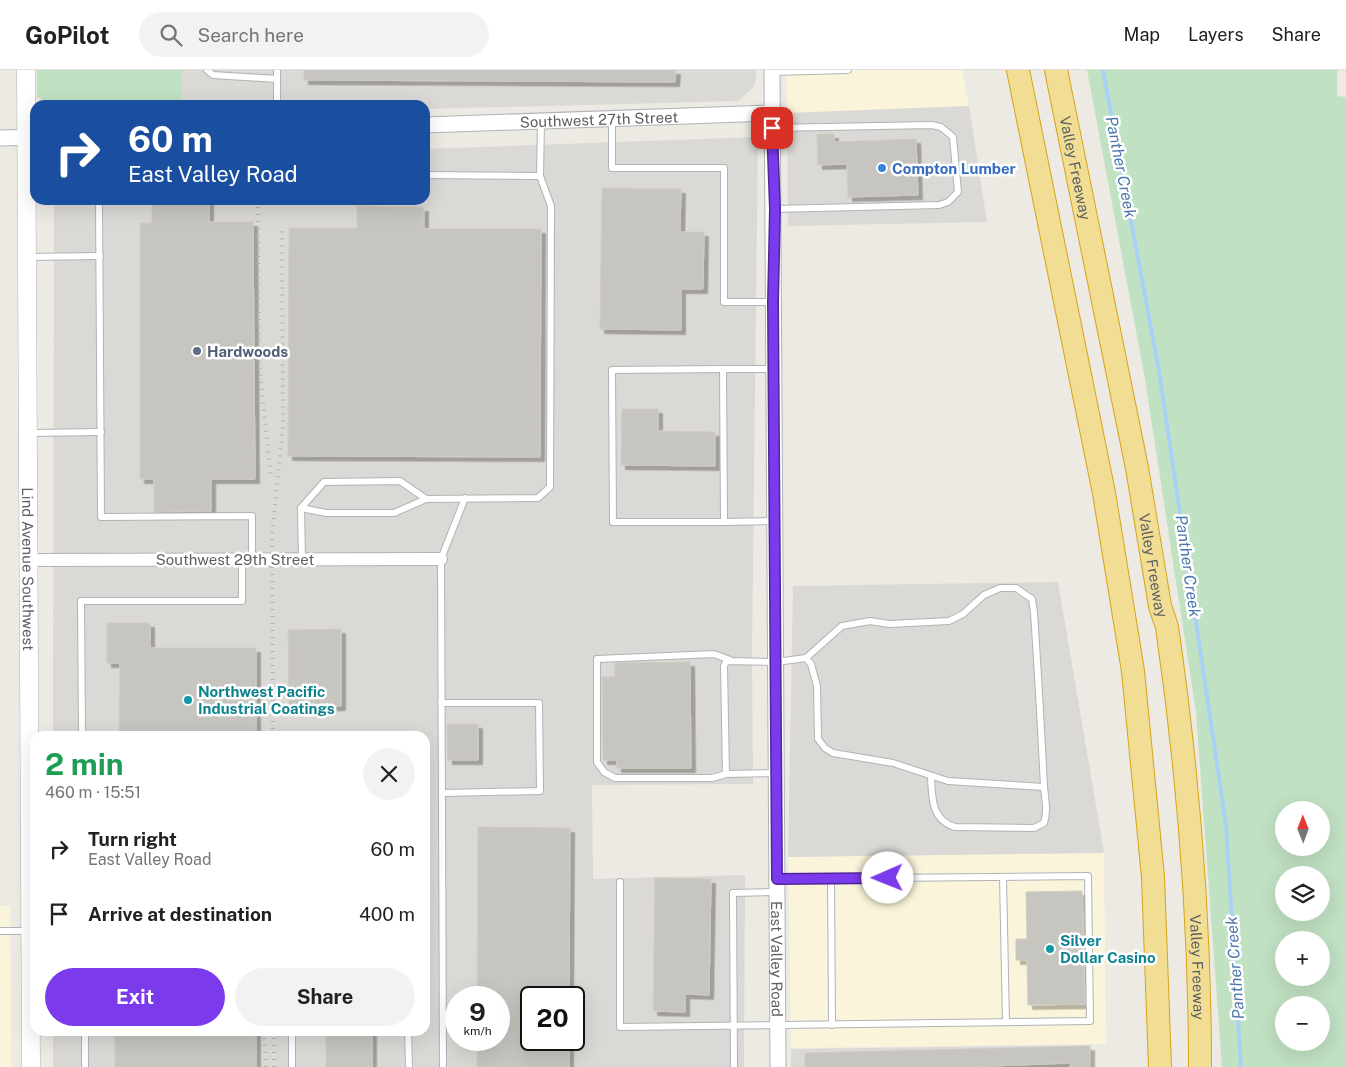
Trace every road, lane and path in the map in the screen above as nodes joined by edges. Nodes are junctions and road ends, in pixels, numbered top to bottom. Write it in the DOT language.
graph roads {
  1 [pos="26,70"];
  2 [pos="207,70"];
  3 [pos="277,70"];
  4 [pos="819,70"];
  5 [pos="848,70"];
  6 [pos="1018,70"];
  7 [pos="1056,70"];
  8 [pos="772,71"];
  9 [pos="238,73"];
  10 [pos="277,79"];
  11 [pos="277,100"];
  12 [pos="612,118"];
  13 [pos="772,120"];
  14 [pos="541,121"];
  15 [pos="30,124"];
  16 [pos="430,124"];
  17 [pos="0,138"];
  18 [pos="30,138"];
  19 [pos="430,176"];
  20 [pos="540,176"];
  21 [pos="30,178"];
  22 [pos="99,205"];
  23 [pos="775,209"];
  24 [pos="100,256"];
  25 [pos="28,257"];
  26 [pos="773,302"];
  27 [pos="723,369"];
  28 [pos="774,369"];
  29 [pos="29,432"];
  30 [pos="101,432"];
  31 [pos="465,498"];
  32 [pos="426,499"];
  33 [pos="301,508"];
  34 [pos="775,521"];
  35 [pos="724,522"];
  36 [pos="247,559"];
  37 [pos="302,559"];
  38 [pos="441,559"];
  39 [pos="29,560"];
  40 [pos="1160,606"];
  41 [pos="806,658"];
  42 [pos="730,660"];
  43 [pos="776,662"];
  44 [pos="441,703"];
  45 [pos="32,731"];
  46 [pos="82,731"];
  47 [pos="776,773"];
  48 [pos="726,774"];
  49 [pos="931,776"];
  50 [pos="1044,787"];
  51 [pos="442,793"];
  52 [pos="1003,877"];
  53 [pos="831,878"];
  54 [pos="620,882"];
  55 [pos="777,886"];
  56 [pos="30,931"];
  57 [pos="0,932"];
  58 [pos="1006,1022"];
  59 [pos="832,1025"];
  60 [pos="734,1026"];
  61 [pos="778,1026"];
  62 [pos="31,1036"];
  63 [pos="85,1036"];
  64 [pos="292,1036"];
  65 [pos="408,1036"];
  66 [pos="31,1067"];
  67 [pos="85,1067"];
  68 [pos="292,1067"];
  69 [pos="409,1067"];
  70 [pos="443,1067"];
  71 [pos="734,1067"];
  72 [pos="778,1067"];
  73 [pos="1160,1067"];
  74 [pos="1190,1067"];
  75 [pos="1200,1067"];
  1 -- 15 [label="main road, Lind Avenue Southwest"];
  2 -- 9 [label="lane"];
  3 -- 10 [label="lane"];
  4 -- 5 [label="lane"];
  4 -- 8 [label="lane"];
  6 -- 73 [label="highway"];
  7 -- 40 [label="highway, Valley Freeway"];
  8 -- 13 [label="street, East Valley Road"];
  9 -- 10 [label="lane"];
  10 -- 11 [label="lane"];
  12 -- 13 [label="street, Southwest 27th Street"];
  12 -- 14 [label="street, Southwest 27th Street"];
  12 -- 26 [label="lane"];
  13 -- 23 [label="street, East Valley Road"];
  13 -- 23 [label="lane"];
  14 -- 16 [label="street, Southwest 27th Street"];
  14 -- 20 [label="lane"];
  17 -- 18 [label="street"];
  19 -- 20 [label="lane"];
  20 -- 31 [label="lane"];
  21 -- 25 [label="main road, Lind Avenue Southwest"];
  22 -- 24 [label="lane"];
  23 -- 26 [label="street, East Valley Road"];
  24 -- 25 [label="lane"];
  24 -- 30 [label="lane"];
  25 -- 29 [label="main road, Lind Avenue Southwest"];
  26 -- 28 [label="street, East Valley Road"];
  27 -- 28 [label="lane"];
  27 -- 35 [label="lane"];
  27 -- 35 [label="lane"];
  28 -- 34 [label="street, East Valley Road"];
  29 -- 30 [label="lane"];
  29 -- 39 [label="main road, Lind Avenue Southwest"];
  30 -- 36 [label="lane"];
  31 -- 32 [label="lane"];
  31 -- 38 [label="lane"];
  32 -- 33 [label="lane"];
  32 -- 33 [label="lane"];
  33 -- 37 [label="lane"];
  34 -- 35 [label="lane"];
  34 -- 43 [label="street, East Valley Road"];
  36 -- 37 [label="street, Southwest 29th Street"];
  36 -- 39 [label="street, Southwest 29th Street"];
  36 -- 46 [label="lane"];
  37 -- 38 [label="street, Southwest 29th Street"];
  38 -- 44 [label="lane"];
  39 -- 45 [label="main road, Lind Avenue Southwest"];
  40 -- 74 [label="highway"];
  40 -- 75 [label="highway, Valley Freeway"];
  41 -- 43 [label="lane"];
  41 -- 49 [label="lane"];
  41 -- 50 [label="lane"];
  42 -- 43 [label="lane"];
  42 -- 48 [label="lane"];
  42 -- 48 [label="lane"];
  43 -- 47 [label="street, East Valley Road"];
  44 -- 51 [label="lane"];
  44 -- 51 [label="lane"];
  47 -- 48 [label="lane"];
  47 -- 55 [label="street, East Valley Road"];
  49 -- 50 [label="lane"];
  49 -- 50 [label="lane"];
  51 -- 70 [label="lane"];
  52 -- 53 [label="lane"];
  52 -- 58 [label="lane"];
  52 -- 58 [label="lane"];
  53 -- 55 [label="lane"];
  53 -- 59 [label="lane"];
  54 -- 60 [label="lane"];
  55 -- 60 [label="lane"];
  55 -- 61 [label="street, East Valley Road"];
  56 -- 57 [label="lane"];
  58 -- 59 [label="lane"];
  59 -- 61 [label="lane"];
  60 -- 61 [label="lane"];
  60 -- 71 [label="lane"];
  61 -- 72 [label="street, East Valley Road"];
  62 -- 66 [label="main road, Lind Avenue Southwest"];
  63 -- 67 [label="lane"];
  64 -- 68 [label="lane"];
  65 -- 69 [label="lane"];
}
